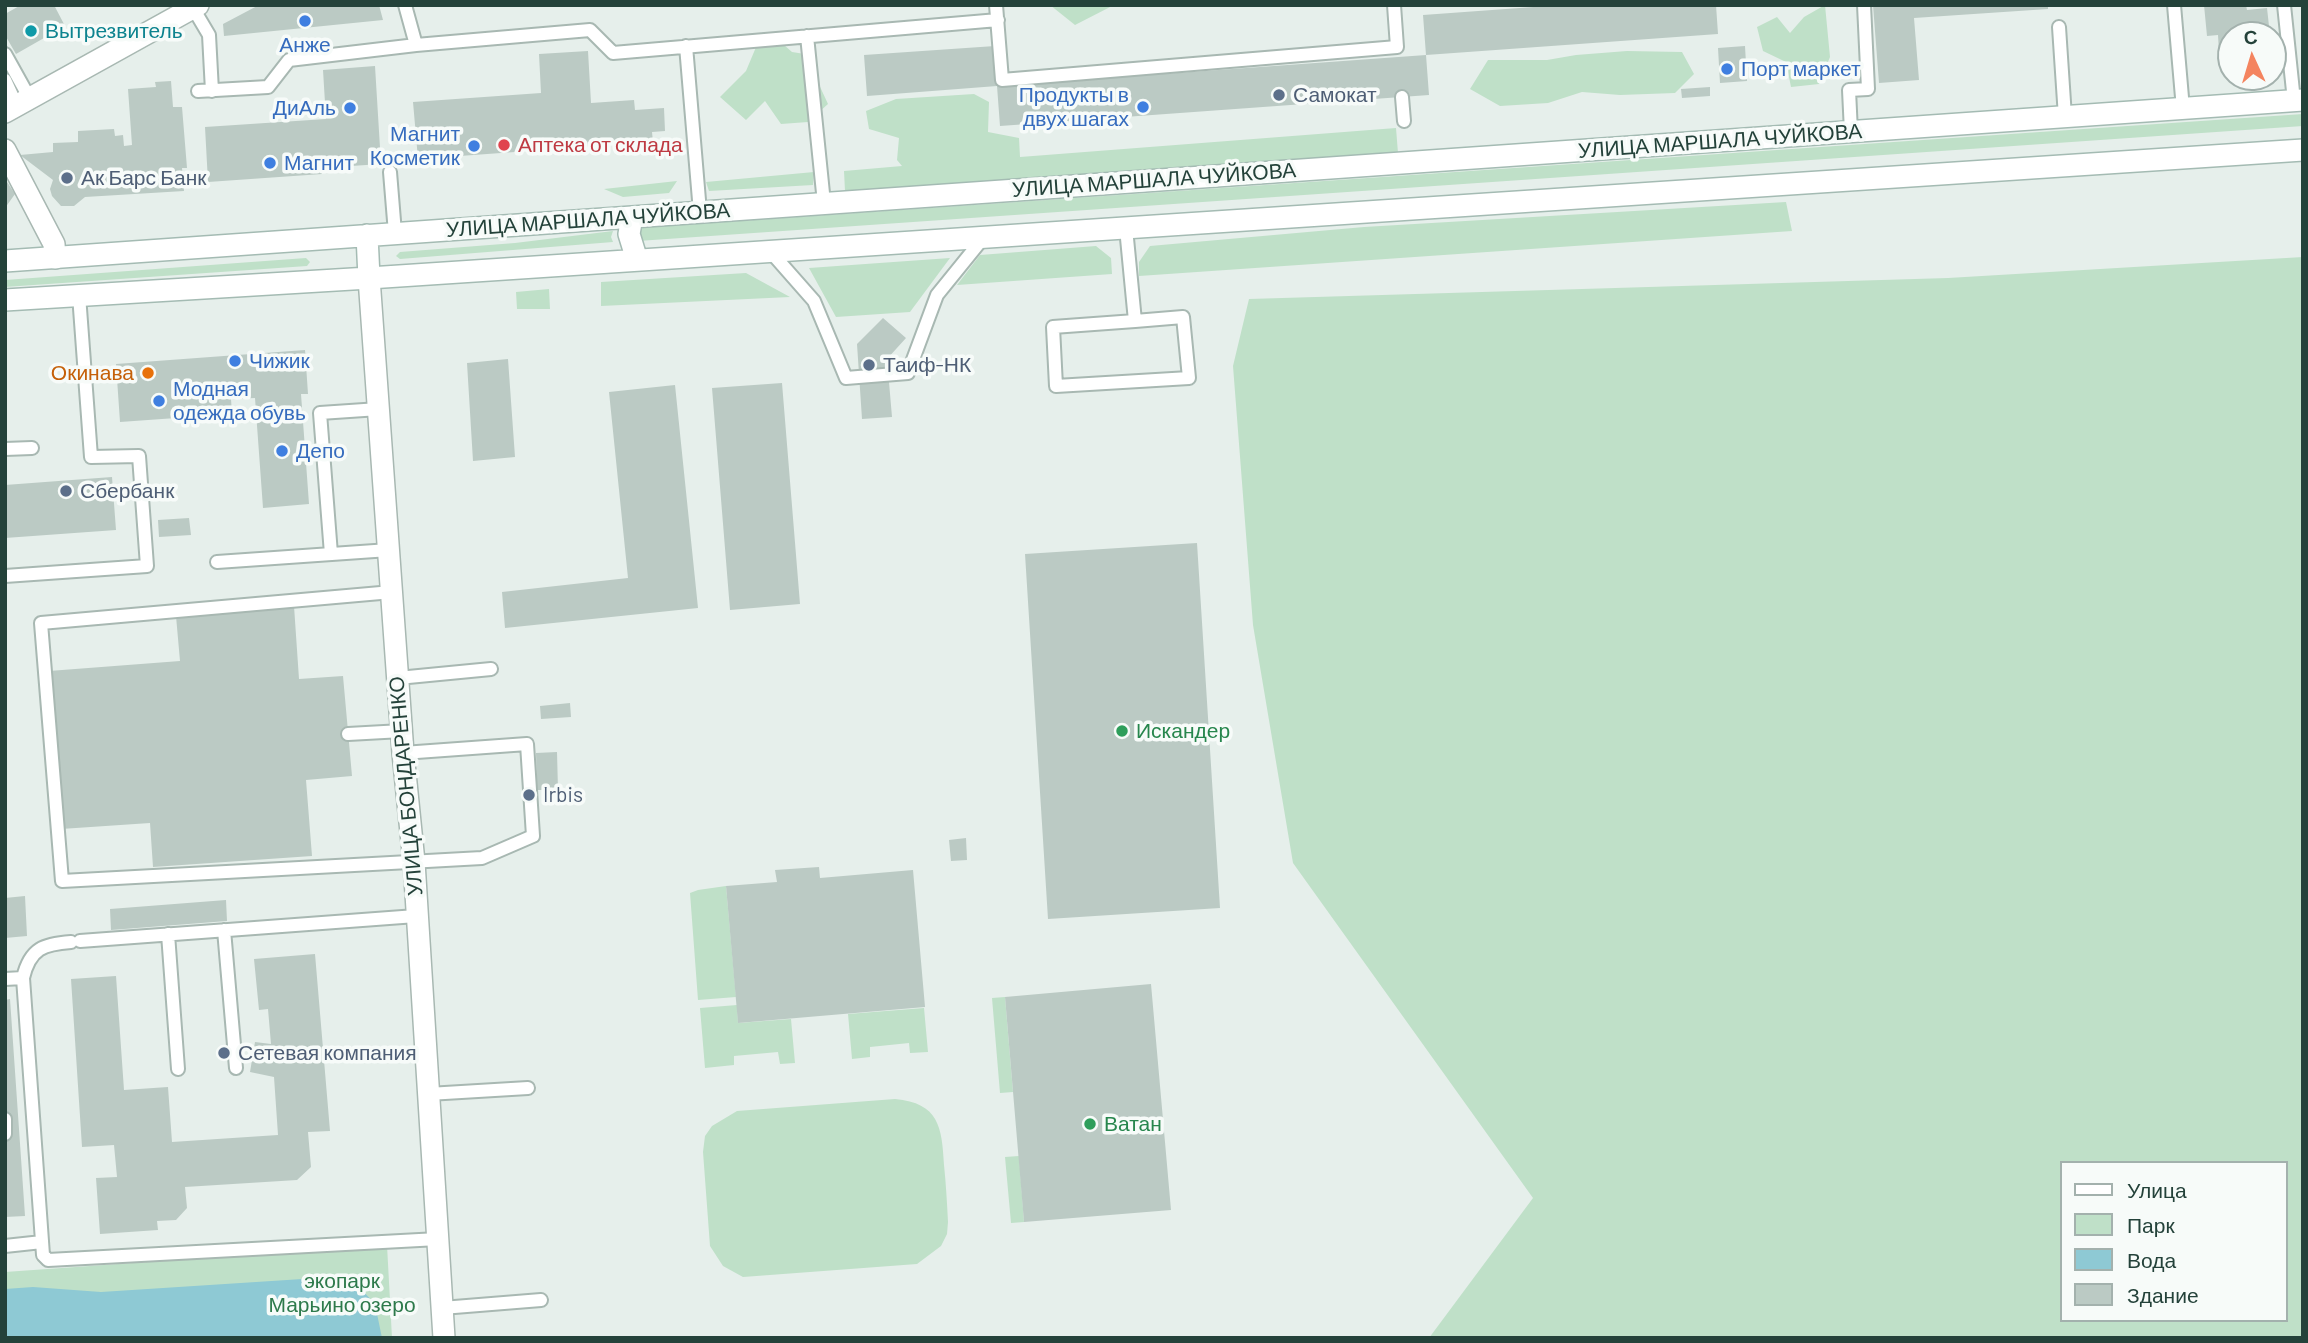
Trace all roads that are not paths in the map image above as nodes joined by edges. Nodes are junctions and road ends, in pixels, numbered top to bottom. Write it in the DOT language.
graph roads {
  1 [pos="405,5"];
  2 [pos="996,5"];
  3 [pos="1394,5"];
  4 [pos="1864,5"];
  5 [pos="2174,5"];
  6 [pos="2284,5"];
  7 [pos="196,6"];
  8 [pos="998,20"];
  9 [pos="2059,27"];
  10 [pos="807,36"];
  11 [pos="416,46"];
  12 [pos="686,46"];
  13 [pos="5,54"];
  14 [pos="5,80"];
  15 [pos="198,91"];
  16 [pos="212,91"];
  17 [pos="1402,97"];
  18 [pos="2298,101"];
  19 [pos="18,106"];
  20 [pos="2183,109"];
  21 [pos="2065,117"];
  22 [pos="1404,121"];
  23 [pos="1851,132"];
  24 [pos="5,150"];
  25 [pos="2303,150"];
  26 [pos="390,172"];
  27 [pos="824,203"];
  28 [pos="700,212"];
  29 [pos="632,217"];
  30 [pos="1126,228"];
  31 [pos="395,233"];
  32 [pos="367,235"];
  33 [pos="984,237"];
  34 [pos="770,251"];
  35 [pos="55,258"];
  36 [pos="637,260"];
  37 [pos="5,261"];
  38 [pos="369,278"];
  39 [pos="79,295"];
  40 [pos="5,300"];
  41 [pos="1135,321"];
  42 [pos="379,409"];
  43 [pos="32,448"];
  44 [pos="5,449"];
  45 [pos="389,550"];
  46 [pos="331,554"];
  47 [pos="217,562"];
  48 [pos="5,576"];
  49 [pos="392,592"];
  50 [pos="491,669"];
  51 [pos="398,678"];
  52 [pos="402,731"];
  53 [pos="348,734"];
  54 [pos="403,753"];
  55 [pos="414,862"];
  56 [pos="416,916"];
  57 [pos="224,930"];
  58 [pos="169,934"];
  59 [pos="23,978"];
  60 [pos="5,979"];
  61 [pos="236,1068"];
  62 [pos="178,1069"];
  63 [pos="528,1088"];
  64 [pos="428,1094"];
  65 [pos="5,1119"];
  66 [pos="5,1134"];
  67 [pos="438,1239"];
  68 [pos="42,1242"];
  69 [pos="5,1247"];
  70 [pos="541,1300"];
  71 [pos="442,1308"];
  72 [pos="444,1338"];
  1 -- 11 [label="lane"];
  2 -- 8 [label="lane"];
  3 -- 8 [label="lane"];
  4 -- 23 [label="lane"];
  5 -- 20 [label="lane"];
  6 -- 18 [label="lane"];
  7 -- 16 [label="lane"];
  7 -- 19 [label="main road"];
  8 -- 10 [label="lane"];
  9 -- 21 [label="lane"];
  10 -- 12 [label="lane"];
  10 -- 27 [label="lane"];
  11 -- 12 [label="lane"];
  11 -- 16 [label="lane"];
  12 -- 28 [label="lane"];
  13 -- 19 [label="lane"];
  14 -- 19 [label="lane"];
  15 -- 16 [label="lane"];
  17 -- 22 [label="lane"];
  18 -- 20 [label="main road, УЛИЦА МАРШАЛА ЧУЙКОВА"];
  20 -- 21 [label="main road, УЛИЦА МАРШАЛА ЧУЙКОВА"];
  21 -- 23 [label="main road, УЛИЦА МАРШАЛА ЧУЙКОВА"];
  23 -- 27 [label="main road, УЛИЦА МАРШАЛА ЧУЙКОВА"];
  24 -- 35 [label="main road"];
  25 -- 30 [label="main road, УЛИЦА МАРШАЛА ЧУЙКОВА"];
  26 -- 31 [label="lane"];
  27 -- 28 [label="main road, УЛИЦА МАРШАЛА ЧУЙКОВА"];
  28 -- 29 [label="main road, УЛИЦА МАРШАЛА ЧУЙКОВА"];
  29 -- 31 [label="main road, УЛИЦА МАРШАЛА ЧУЙКОВА"];
  29 -- 36 [label="main road"];
  30 -- 33 [label="main road, УЛИЦА МАРШАЛА ЧУЙКОВА"];
  30 -- 41 [label="lane"];
  31 -- 32 [label="main road, УЛИЦА МАРШАЛА ЧУЙКОВА"];
  32 -- 35 [label="main road, УЛИЦА МАРШАЛА ЧУЙКОВА"];
  32 -- 38 [label="main road, УЛИЦА БОНДАРЕНКО"];
  33 -- 34 [label="main road, УЛИЦА МАРШАЛА ЧУЙКОВА"];
  33 -- 34 [label="lane"];
  34 -- 36 [label="main road, УЛИЦА МАРШАЛА ЧУЙКОВА"];
  35 -- 37 [label="main road, УЛИЦА МАРШАЛА ЧУЙКОВА"];
  36 -- 38 [label="main road, УЛИЦА МАРШАЛА ЧУЙКОВА"];
  38 -- 39 [label="main road, УЛИЦА МАРШАЛА ЧУЙКОВА"];
  38 -- 42 [label="main road, УЛИЦА БОНДАРЕНКО"];
  39 -- 40 [label="main road, УЛИЦА МАРШАЛА ЧУЙКОВА"];
  39 -- 48 [label="lane"];
  41 -- 41 [label="lane"];
  42 -- 45 [label="main road, УЛИЦА БОНДАРЕНКО"];
  42 -- 46 [label="lane"];
  43 -- 44 [label="lane"];
  45 -- 46 [label="lane"];
  45 -- 49 [label="main road, УЛИЦА БОНДАРЕНКО"];
  46 -- 47 [label="lane"];
  49 -- 51 [label="main road, УЛИЦА БОНДАРЕНКО"];
  49 -- 55 [label="lane"];
  50 -- 51 [label="lane"];
  51 -- 52 [label="main road, УЛИЦА БОНДАРЕНКО"];
  52 -- 53 [label="lane"];
  52 -- 54 [label="main road, УЛИЦА БОНДАРЕНКО"];
  54 -- 55 [label="main road, УЛИЦА БОНДАРЕНКО"];
  54 -- 55 [label="lane"];
  55 -- 56 [label="main road, УЛИЦА БОНДАРЕНКО"];
  56 -- 57 [label="lane"];
  56 -- 64 [label="main road, УЛИЦА БОНДАРЕНКО"];
  57 -- 58 [label="lane"];
  57 -- 61 [label="lane"];
  58 -- 59 [label="lane"];
  58 -- 62 [label="lane"];
  59 -- 60 [label="lane"];
  59 -- 68 [label="lane"];
  63 -- 64 [label="lane"];
  64 -- 67 [label="main road, УЛИЦА БОНДАРЕНКО"];
  65 -- 66 [label="lane"];
  67 -- 68 [label="lane"];
  67 -- 71 [label="main road, УЛИЦА БОНДАРЕНКО"];
  68 -- 69 [label="lane"];
  70 -- 71 [label="lane"];
  71 -- 72 [label="main road, УЛИЦА БОНДАРЕНКО"];
}
